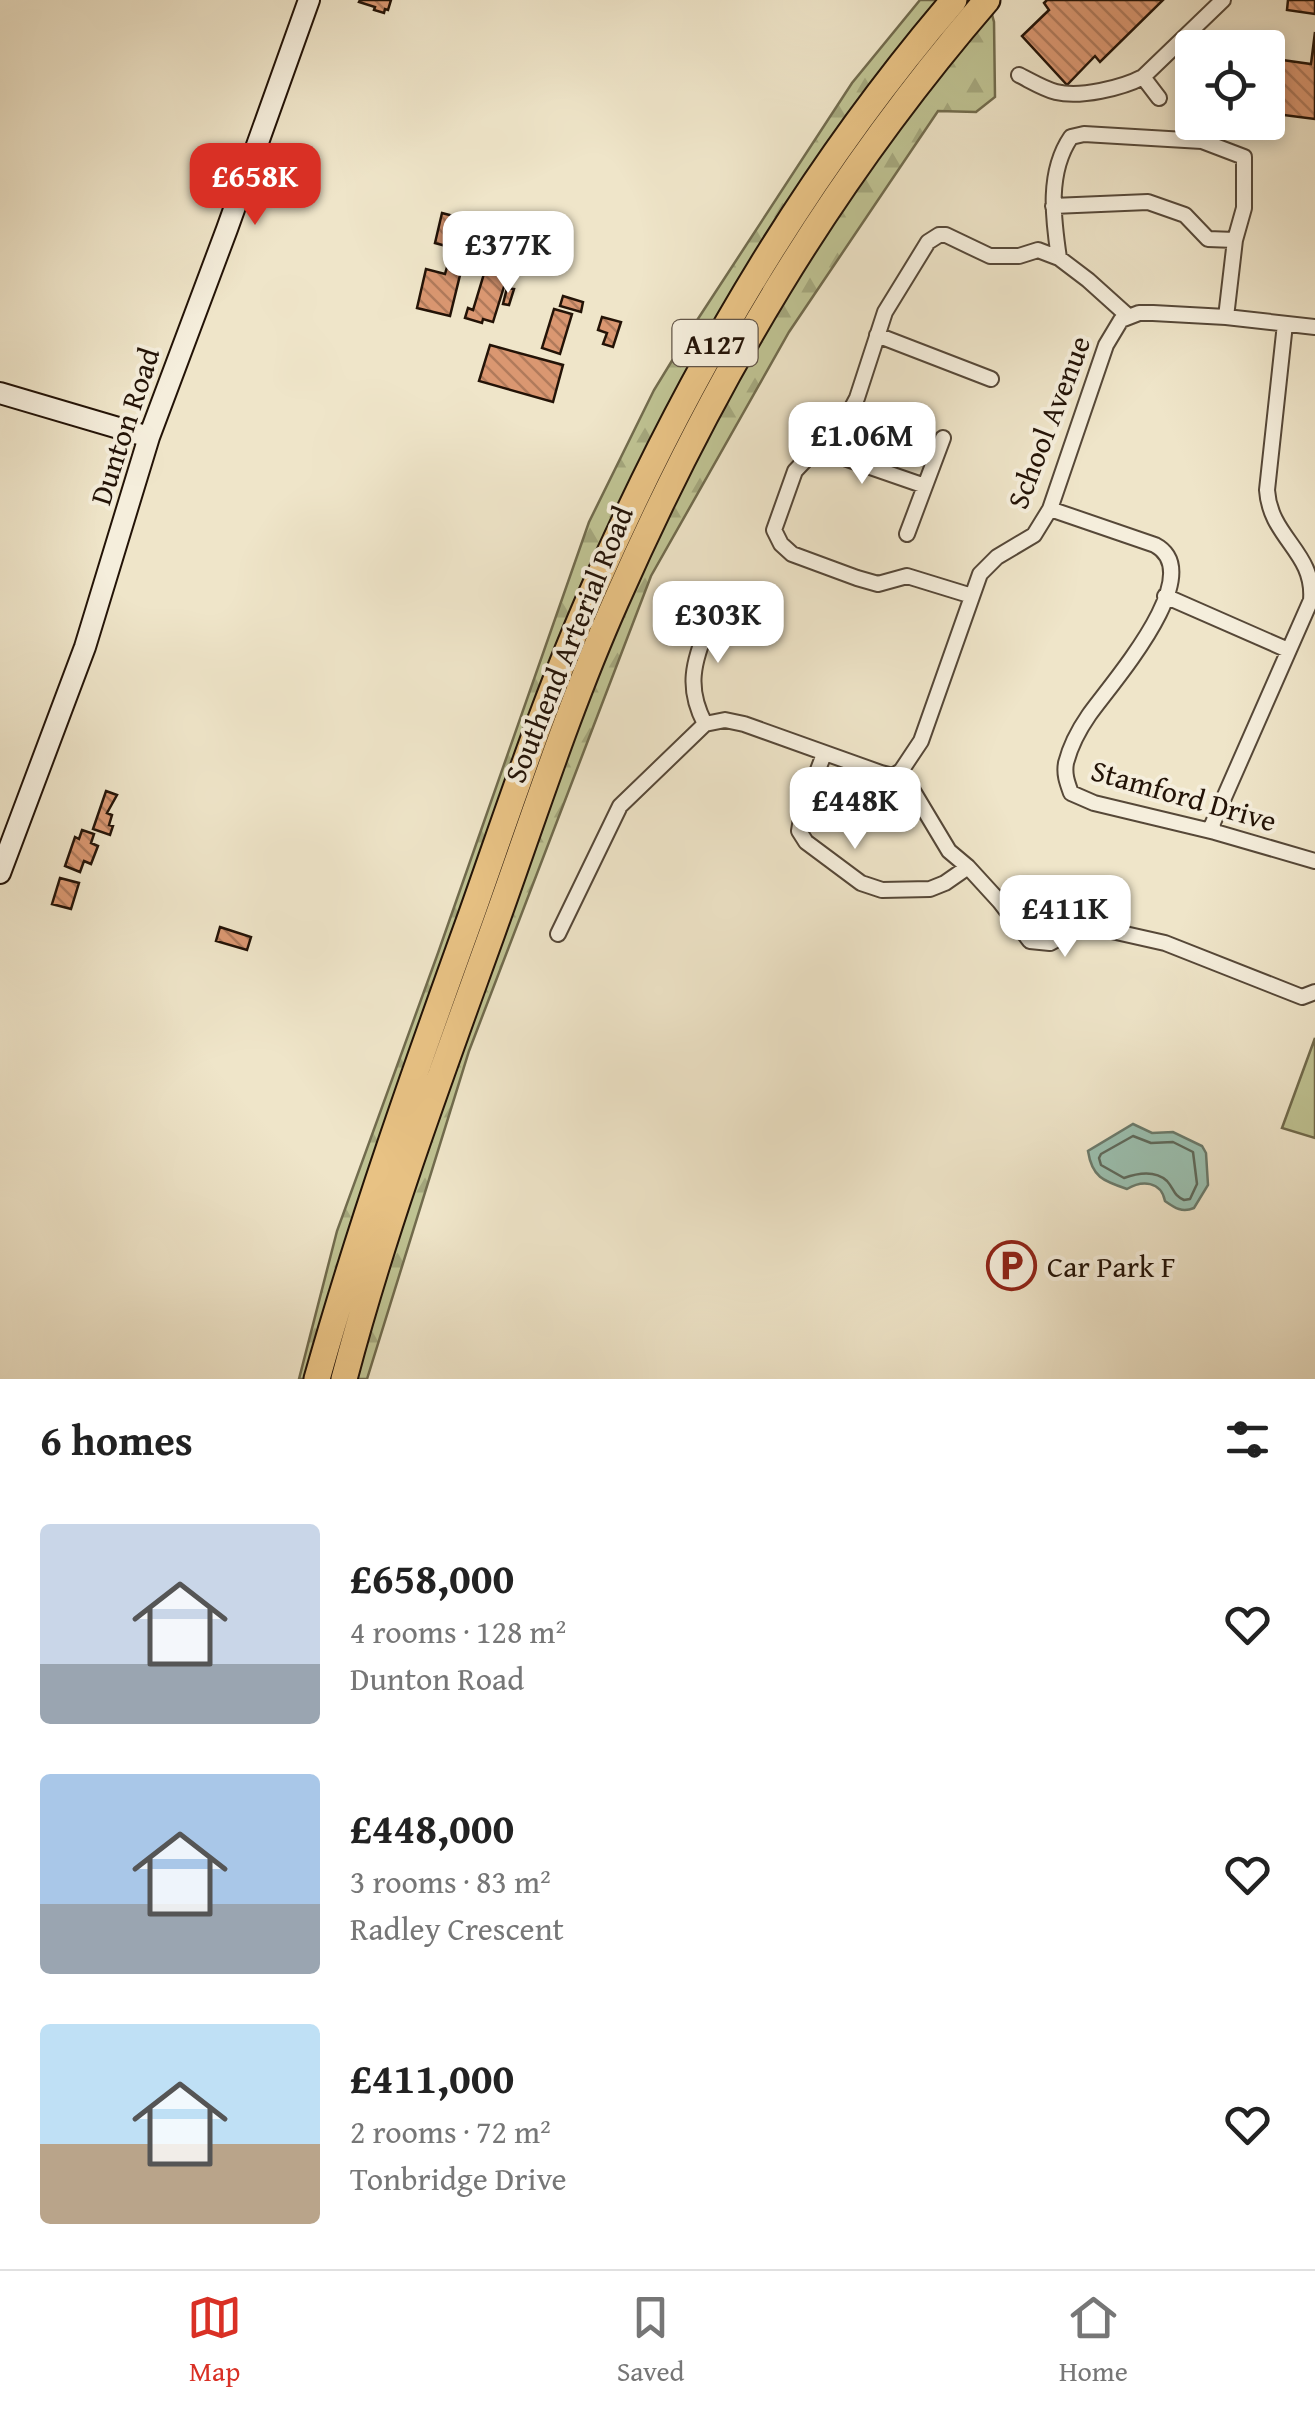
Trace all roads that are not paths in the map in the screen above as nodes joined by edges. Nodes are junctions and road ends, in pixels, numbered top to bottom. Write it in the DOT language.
graph roads {
  1 [pos="309,0"];
  2 [pos="954,0"];
  3 [pos="986,0"];
  4 [pos="1223,0"];
  5 [pos="1019,75"];
  6 [pos="1143,77"];
  7 [pos="1159,98"];
  8 [pos="1053,206"];
  9 [pos="1235,240"];
  10 [pos="1059,258"];
  11 [pos="1128,316"];
  12 [pos="1226,317"];
  13 [pos="1285,324"];
  14 [pos="1315,326"];
  15 [pos="877,335"];
  16 [pos="991,379"];
  17 [pos="0,393"];
  18 [pos="149,437"];
  19 [pos="942,438"];
  20 [pos="825,441"];
  21 [pos="926,486"];
  22 [pos="1050,509"];
  23 [pos="908,534"];
  24 [pos="1315,587"];
  25 [pos="972,596"];
  26 [pos="1165,596"];
  27 [pos="712,611"];
  28 [pos="1288,650"];
  29 [pos="705,724"];
  30 [pos="824,754"];
  31 [pos="901,771"];
  32 [pos="1215,832"];
  33 [pos="1315,860"];
  34 [pos="968,867"];
  35 [pos="0,874"];
  36 [pos="558,934"];
  37 [pos="1315,992"];
  38 [pos="318,1379"];
  39 [pos="344,1379"];
  1 -- 18 [label="street, Dunton Road"];
  2 -- 38 [label="highway, Southend Arterial Road / A127"];
  3 -- 39 [label="highway, Southend Arterial Road / A127"];
  4 -- 6 [label="street"];
  5 -- 6 [label="street"];
  6 -- 7 [label="street"];
  8 -- 9 [label="street"];
  8 -- 9 [label="street"];
  8 -- 10 [label="street"];
  9 -- 12 [label="street"];
  10 -- 11 [label="street"];
  10 -- 15 [label="street"];
  11 -- 12 [label="street, School Avenue"];
  11 -- 22 [label="street, School Avenue"];
  12 -- 13 [label="street, School Avenue"];
  13 -- 14 [label="street, School Avenue"];
  13 -- 24 [label="street"];
  15 -- 16 [label="street"];
  15 -- 20 [label="street"];
  17 -- 18 [label="street"];
  18 -- 35 [label="street, Dunton Road"];
  19 -- 21 [label="street"];
  20 -- 21 [label="street"];
  20 -- 25 [label="street"];
  21 -- 23 [label="street"];
  22 -- 25 [label="street, School Avenue"];
  22 -- 26 [label="street, Stamford Drive"];
  24 -- 28 [label="street"];
  25 -- 31 [label="street, School Avenue"];
  26 -- 28 [label="street"];
  26 -- 32 [label="street, Stamford Drive"];
  27 -- 29 [label="street"];
  28 -- 32 [label="street"];
  29 -- 30 [label="street"];
  29 -- 36 [label="street"];
  30 -- 31 [label="street"];
  30 -- 34 [label="street"];
  31 -- 34 [label="street"];
  32 -- 33 [label="street, Stamford Drive"];
  34 -- 37 [label="street"];
}
